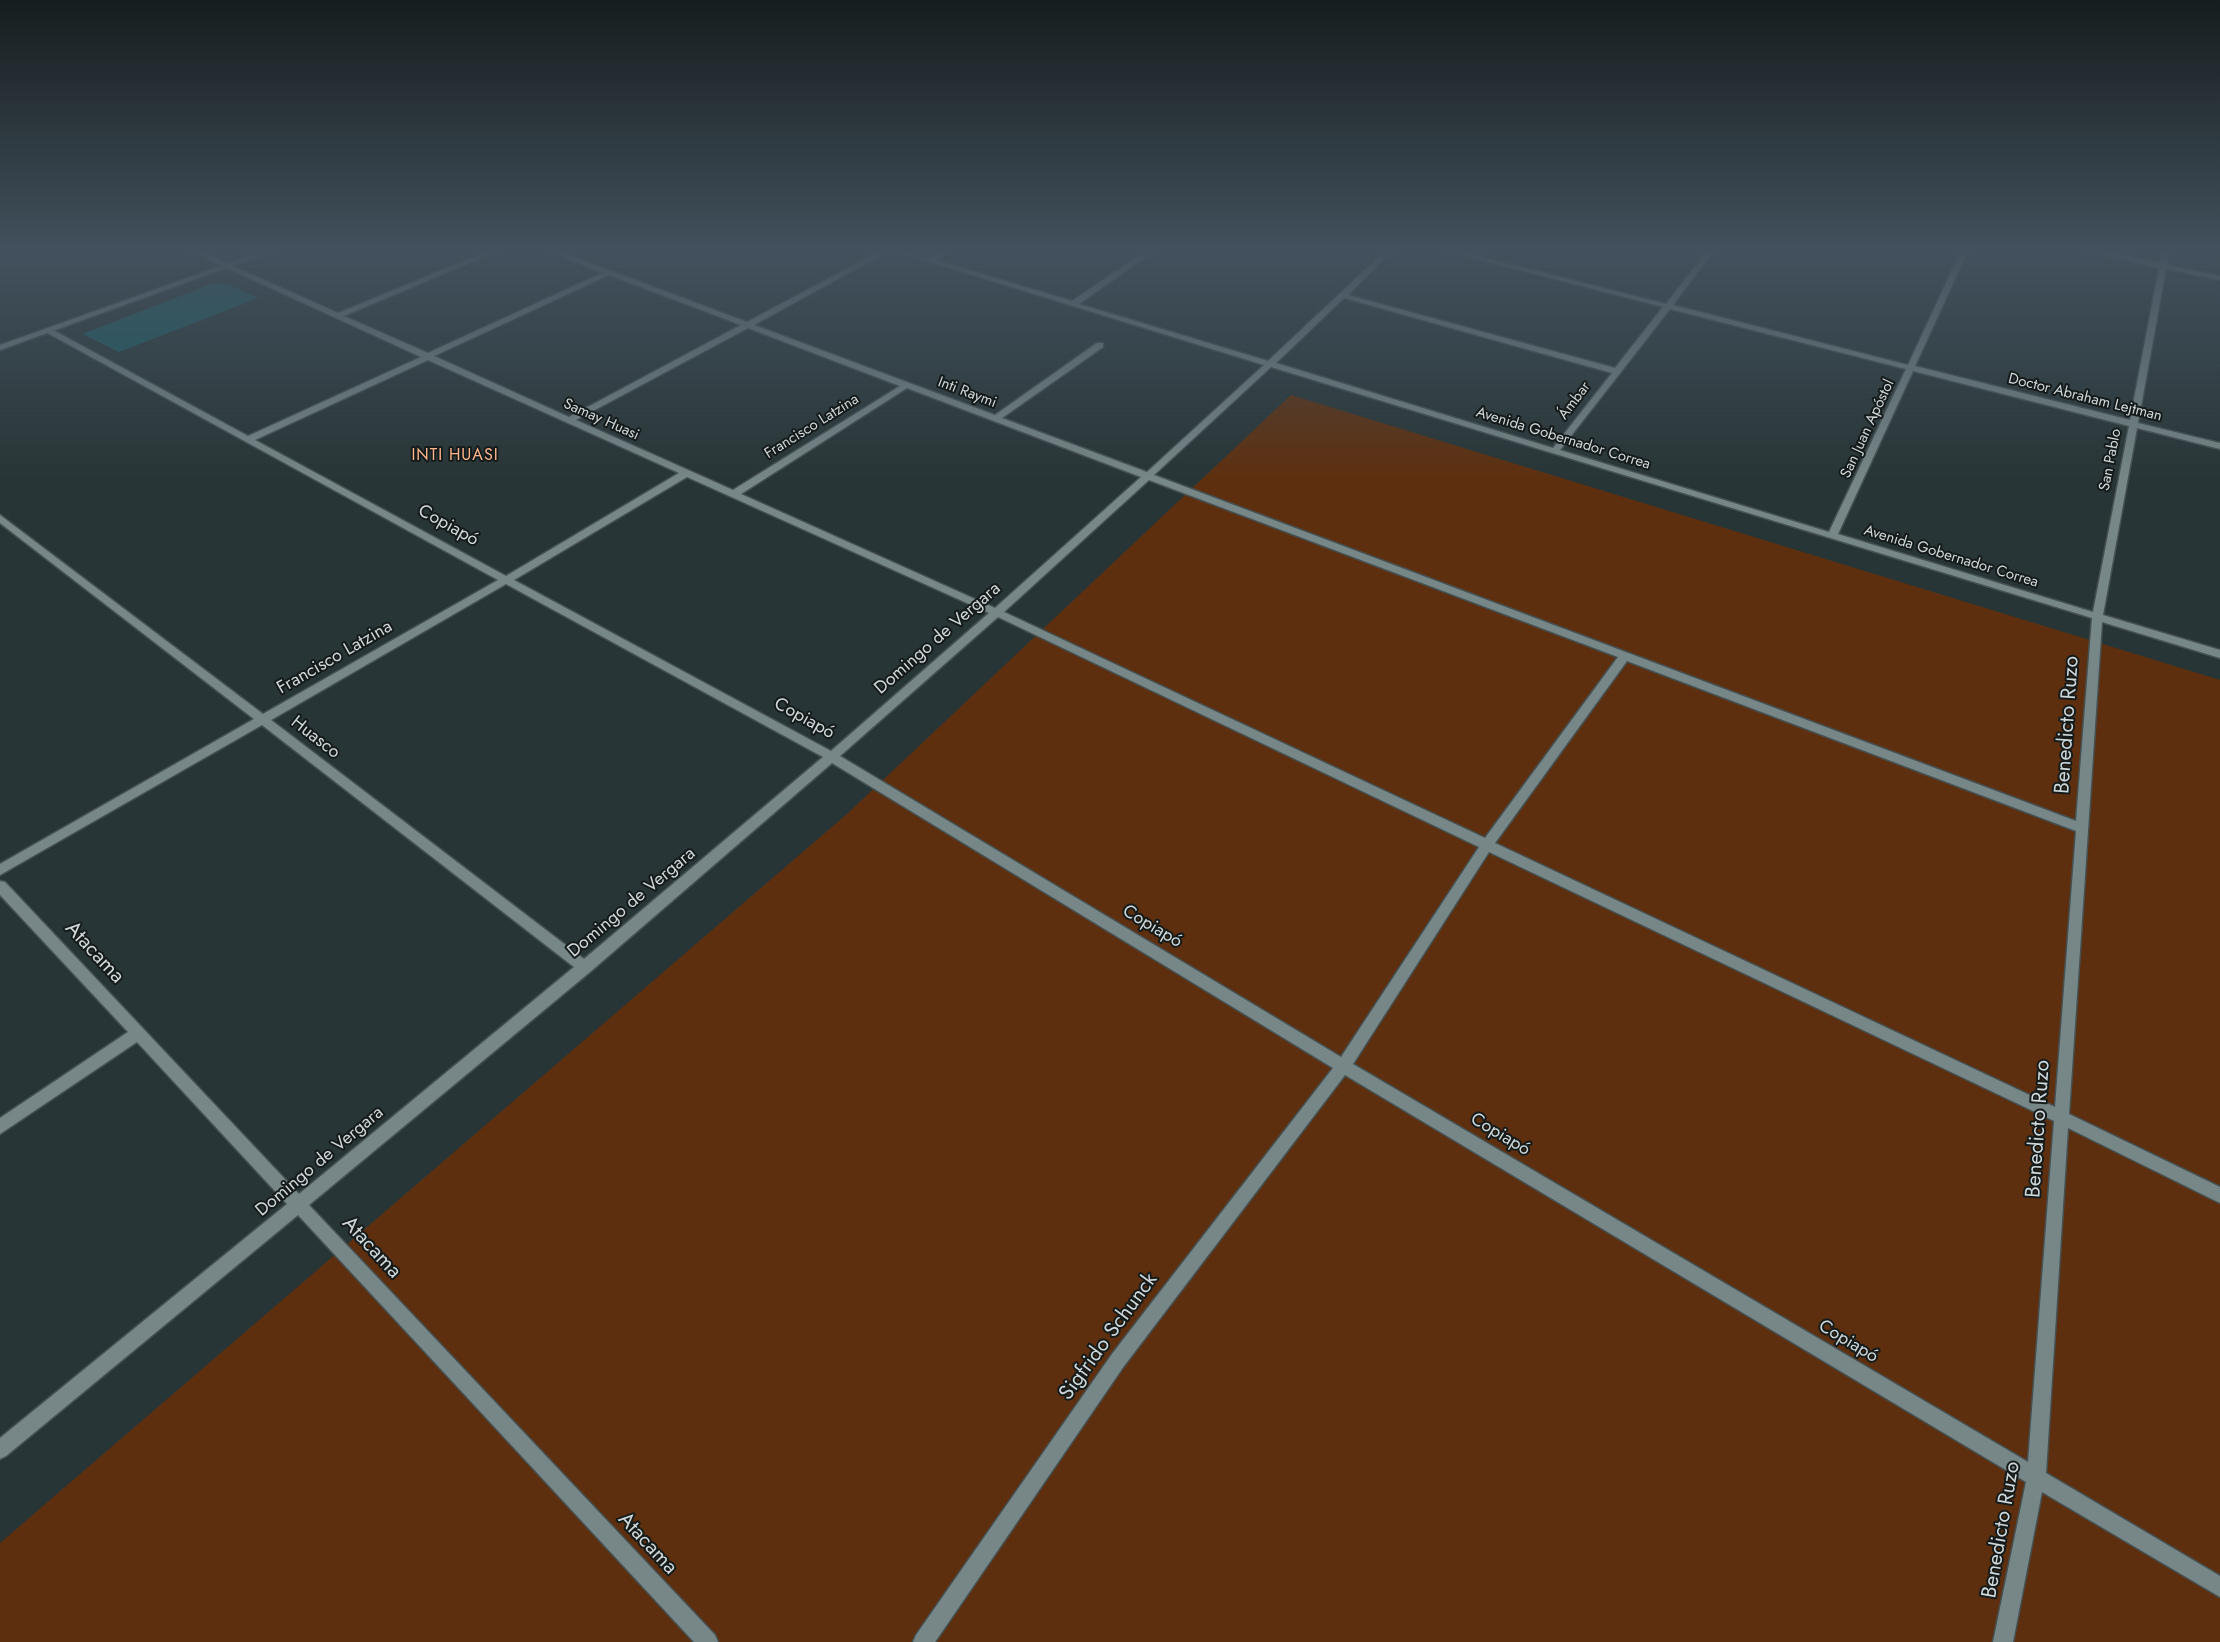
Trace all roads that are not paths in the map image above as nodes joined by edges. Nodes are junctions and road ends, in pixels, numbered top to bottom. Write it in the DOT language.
graph roads {
  1 [pos="57,328"];
  2 [pos="363,328"];
  3 [pos="490,328"];
  4 [pos="743,328"];
  5 [pos="755,328"];
  6 [pos="1151,328"];
  7 [pos="1310,328"];
  8 [pos="1458,328"];
  9 [pos="1649,328"];
  10 [pos="1752,328"];
  11 [pos="1930,328"];
  12 [pos="2151,328"];
  13 [pos="48,331"];
  14 [pos="1100,345"];
  15 [pos="0,348"];
  16 [pos="427,357"];
  17 [pos="1270,364"];
  18 [pos="1912,368"];
  19 [pos="1615,371"];
  20 [pos="907,385"];
  21 [pos="996,418"];
  22 [pos="569,420"];
  23 [pos="2133,424"];
  24 [pos="248,440"];
  25 [pos="2220,446"];
  26 [pos="1555,451"];
  27 [pos="686,473"];
  28 [pos="1148,476"];
  29 [pos="734,494"];
  30 [pos="0,518"];
  31 [pos="1832,536"];
  32 [pos="506,580"];
  33 [pos="998,613"];
  34 [pos="2097,616"];
  35 [pos="2220,654"];
  36 [pos="1625,656"];
  37 [pos="262,720"];
  38 [pos="832,757"];
  39 [pos="2082,828"];
  40 [pos="1487,845"];
  41 [pos="0,870"];
  42 [pos="0,886"];
  43 [pos="584,968"];
  44 [pos="139,1033"];
  45 [pos="1343,1066"];
  46 [pos="2062,1117"];
  47 [pos="0,1127"];
  48 [pos="2220,1195"];
  49 [pos="299,1204"];
  50 [pos="0,1450"];
  51 [pos="2036,1477"];
  52 [pos="2220,1587"];
  53 [pos="708,1642"];
  54 [pos="923,1642"];
  55 [pos="2003,1642"];
  1 -- 13 [label="street"];
  2 -- 16 [label="street, Samay Huasi"];
  3 -- 16 [label="street"];
  4 -- 22 [label="street"];
  5 -- 20 [label="street, Inti Raymi"];
  6 -- 17 [label="street, Avenida Gobernador Correa"];
  7 -- 17 [label="street, Domingo de Vergara"];
  8 -- 19 [label="street"];
  9 -- 19 [label="street, Ámbar"];
  10 -- 18 [label="street, Doctor Abraham Lejtman"];
  11 -- 18 [label="street, San Juan Apóstol"];
  12 -- 23 [label="street, San Pablo"];
  13 -- 15 [label="street"];
  13 -- 24 [label="street, Copiapó"];
  14 -- 21 [label="street"];
  16 -- 22 [label="street, Samay Huasi"];
  16 -- 24 [label="street"];
  17 -- 26 [label="street, Avenida Gobernador Correa"];
  17 -- 28 [label="street, Domingo de Vergara"];
  18 -- 23 [label="street, Doctor Abraham Lejtman"];
  18 -- 31 [label="street, San Juan Apóstol"];
  19 -- 26 [label="street, Ámbar"];
  20 -- 21 [label="street, Inti Raymi"];
  20 -- 29 [label="street, Francisco Latzina"];
  21 -- 28 [label="street, Inti Raymi"];
  22 -- 27 [label="street, Samay Huasi"];
  23 -- 25 [label="street, Doctor Abraham Lejtman"];
  23 -- 34 [label="street, San Pablo"];
  24 -- 32 [label="street, Copiapó"];
  26 -- 31 [label="street, Avenida Gobernador Correa"];
  27 -- 29 [label="street, Samay Huasi"];
  27 -- 32 [label="street, Francisco Latzina"];
  28 -- 33 [label="street, Domingo de Vergara"];
  28 -- 36 [label="street, Inti Raymi"];
  29 -- 33 [label="street, Samay Huasi"];
  30 -- 37 [label="street, Huasco"];
  31 -- 34 [label="street, Avenida Gobernador Correa"];
  32 -- 37 [label="street, Francisco Latzina"];
  32 -- 38 [label="street, Copiapó"];
  33 -- 38 [label="street, Domingo de Vergara"];
  33 -- 40 [label="street, Samay Huasi"];
  34 -- 35 [label="street, Avenida Gobernador Correa"];
  34 -- 39 [label="street, Benedicto Ruzo"];
  36 -- 39 [label="street, Inti Raymi"];
  36 -- 40 [label="street, Sigfrido Schunck"];
  37 -- 41 [label="street, Francisco Latzina"];
  37 -- 43 [label="street, Huasco"];
  38 -- 43 [label="street, Domingo de Vergara"];
  38 -- 45 [label="street, Copiapó"];
  39 -- 46 [label="street, Benedicto Ruzo"];
  40 -- 45 [label="street, Sigfrido Schunck"];
  40 -- 46 [label="street, Samay Huasi"];
  42 -- 44 [label="street, Atacama"];
  43 -- 49 [label="street, Domingo de Vergara"];
  44 -- 47 [label="street"];
  44 -- 49 [label="street, Atacama"];
  45 -- 51 [label="street, Copiapó"];
  45 -- 54 [label="street, Sigfrido Schunck"];
  46 -- 48 [label="street, Samay Huasi"];
  46 -- 51 [label="street, Benedicto Ruzo"];
  49 -- 50 [label="street, Domingo de Vergara"];
  49 -- 53 [label="street, Atacama"];
  51 -- 52 [label="street, Copiapó"];
  51 -- 55 [label="street, Benedicto Ruzo"];
}
